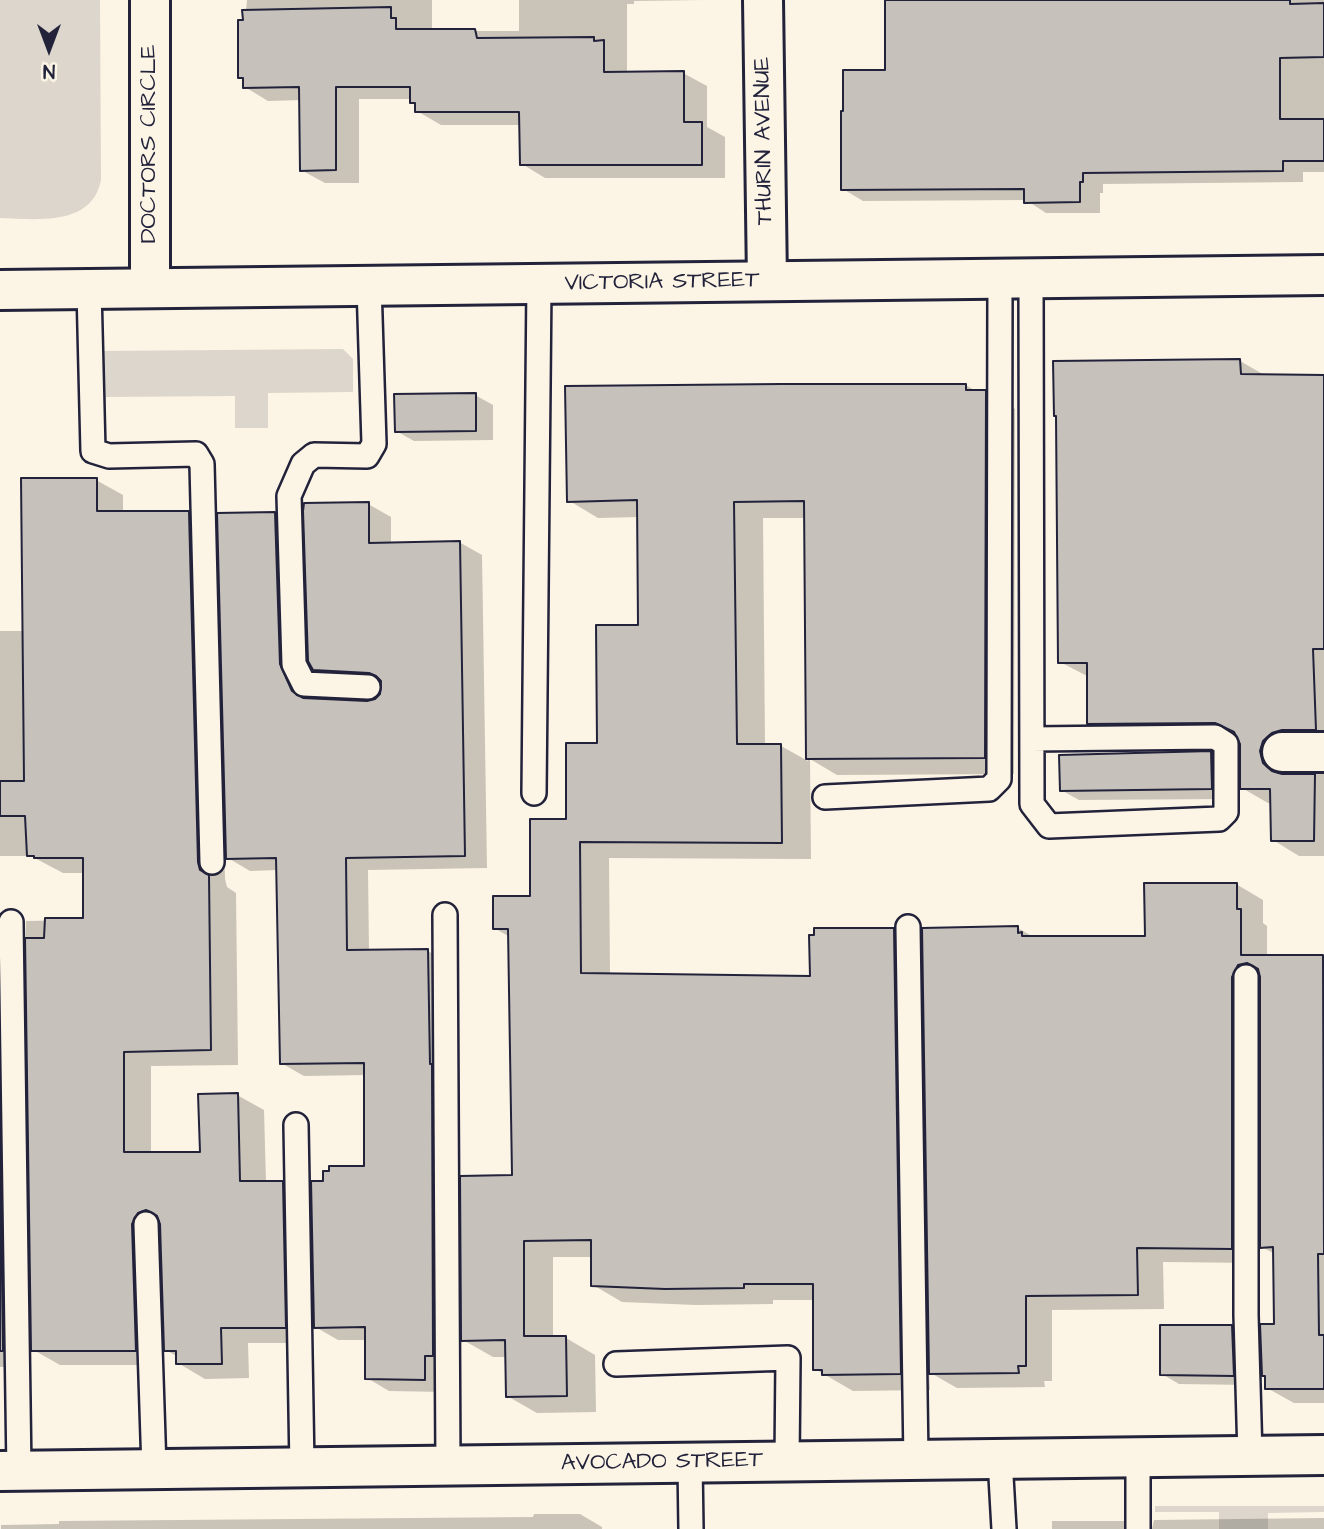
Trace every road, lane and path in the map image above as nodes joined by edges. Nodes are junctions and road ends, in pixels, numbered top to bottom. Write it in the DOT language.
graph roads {
  1 [pos="150,0"];
  2 [pos="763,0"];
  3 [pos="1324,275"];
  4 [pos="1015,279"];
  5 [pos="767,281"];
  6 [pos="539,284"];
  7 [pos="369,285"];
  8 [pos="150,288"];
  9 [pos="89,289"];
  10 [pos="0,290"];
  11 [pos="368,687"];
  12 [pos="1032,738"];
  13 [pos="1282,752"];
  14 [pos="1324,752"];
  15 [pos="534,793"];
  16 [pos="825,797"];
  17 [pos="212,862"];
  18 [pos="445,915"];
  19 [pos="10,922"];
  20 [pos="908,927"];
  21 [pos="1246,977"];
  22 [pos="296,1125"];
  23 [pos="146,1224"];
  24 [pos="616,1364"];
  25 [pos="1324,1455"];
  26 [pos="1250,1456"];
  27 [pos="1138,1458"];
  28 [pos="1000,1459"];
  29 [pos="916,1460"];
  30 [pos="787,1462"];
  31 [pos="690,1463"];
  32 [pos="448,1466"];
  33 [pos="302,1467"];
  34 [pos="154,1469"];
  35 [pos="9,1471"];
  36 [pos="691,1529"];
  37 [pos="1004,1529"];
  38 [pos="1138,1529"];
  1 -- 8 [label="street, DOCTORS CIRCLE"];
  2 -- 5 [label="street, THURIN AVENUE"];
  3 -- 4 [label="street, VICTORIA STREET"];
  4 -- 5 [label="street, VICTORIA STREET"];
  4 -- 12 [label="lane"];
  4 -- 16 [label="lane"];
  5 -- 6 [label="street, VICTORIA STREET"];
  6 -- 7 [label="street, VICTORIA STREET"];
  6 -- 15 [label="lane"];
  7 -- 8 [label="street, VICTORIA STREET"];
  7 -- 11 [label="lane"];
  8 -- 9 [label="street, VICTORIA STREET"];
  9 -- 10 [label="street, VICTORIA STREET"];
  9 -- 17 [label="lane"];
  12 -- 12 [label="lane"];
  13 -- 14 [label="street"];
  18 -- 32 [label="lane"];
  19 -- 35 [label="lane"];
  20 -- 29 [label="lane"];
  21 -- 26 [label="lane"];
  22 -- 33 [label="lane"];
  23 -- 34 [label="lane"];
  24 -- 30 [label="lane"];
  25 -- 26 [label="street, AVOCADO STREET"];
  26 -- 27 [label="street, AVOCADO STREET"];
  27 -- 28 [label="street, AVOCADO STREET"];
  27 -- 38 [label="lane"];
  28 -- 29 [label="street, AVOCADO STREET"];
  28 -- 37 [label="lane"];
  29 -- 30 [label="street, AVOCADO STREET"];
  30 -- 31 [label="street, AVOCADO STREET"];
  31 -- 32 [label="street, AVOCADO STREET"];
  31 -- 36 [label="lane"];
  32 -- 33 [label="street, AVOCADO STREET"];
  33 -- 34 [label="street, AVOCADO STREET"];
  34 -- 35 [label="street, AVOCADO STREET"];
}
